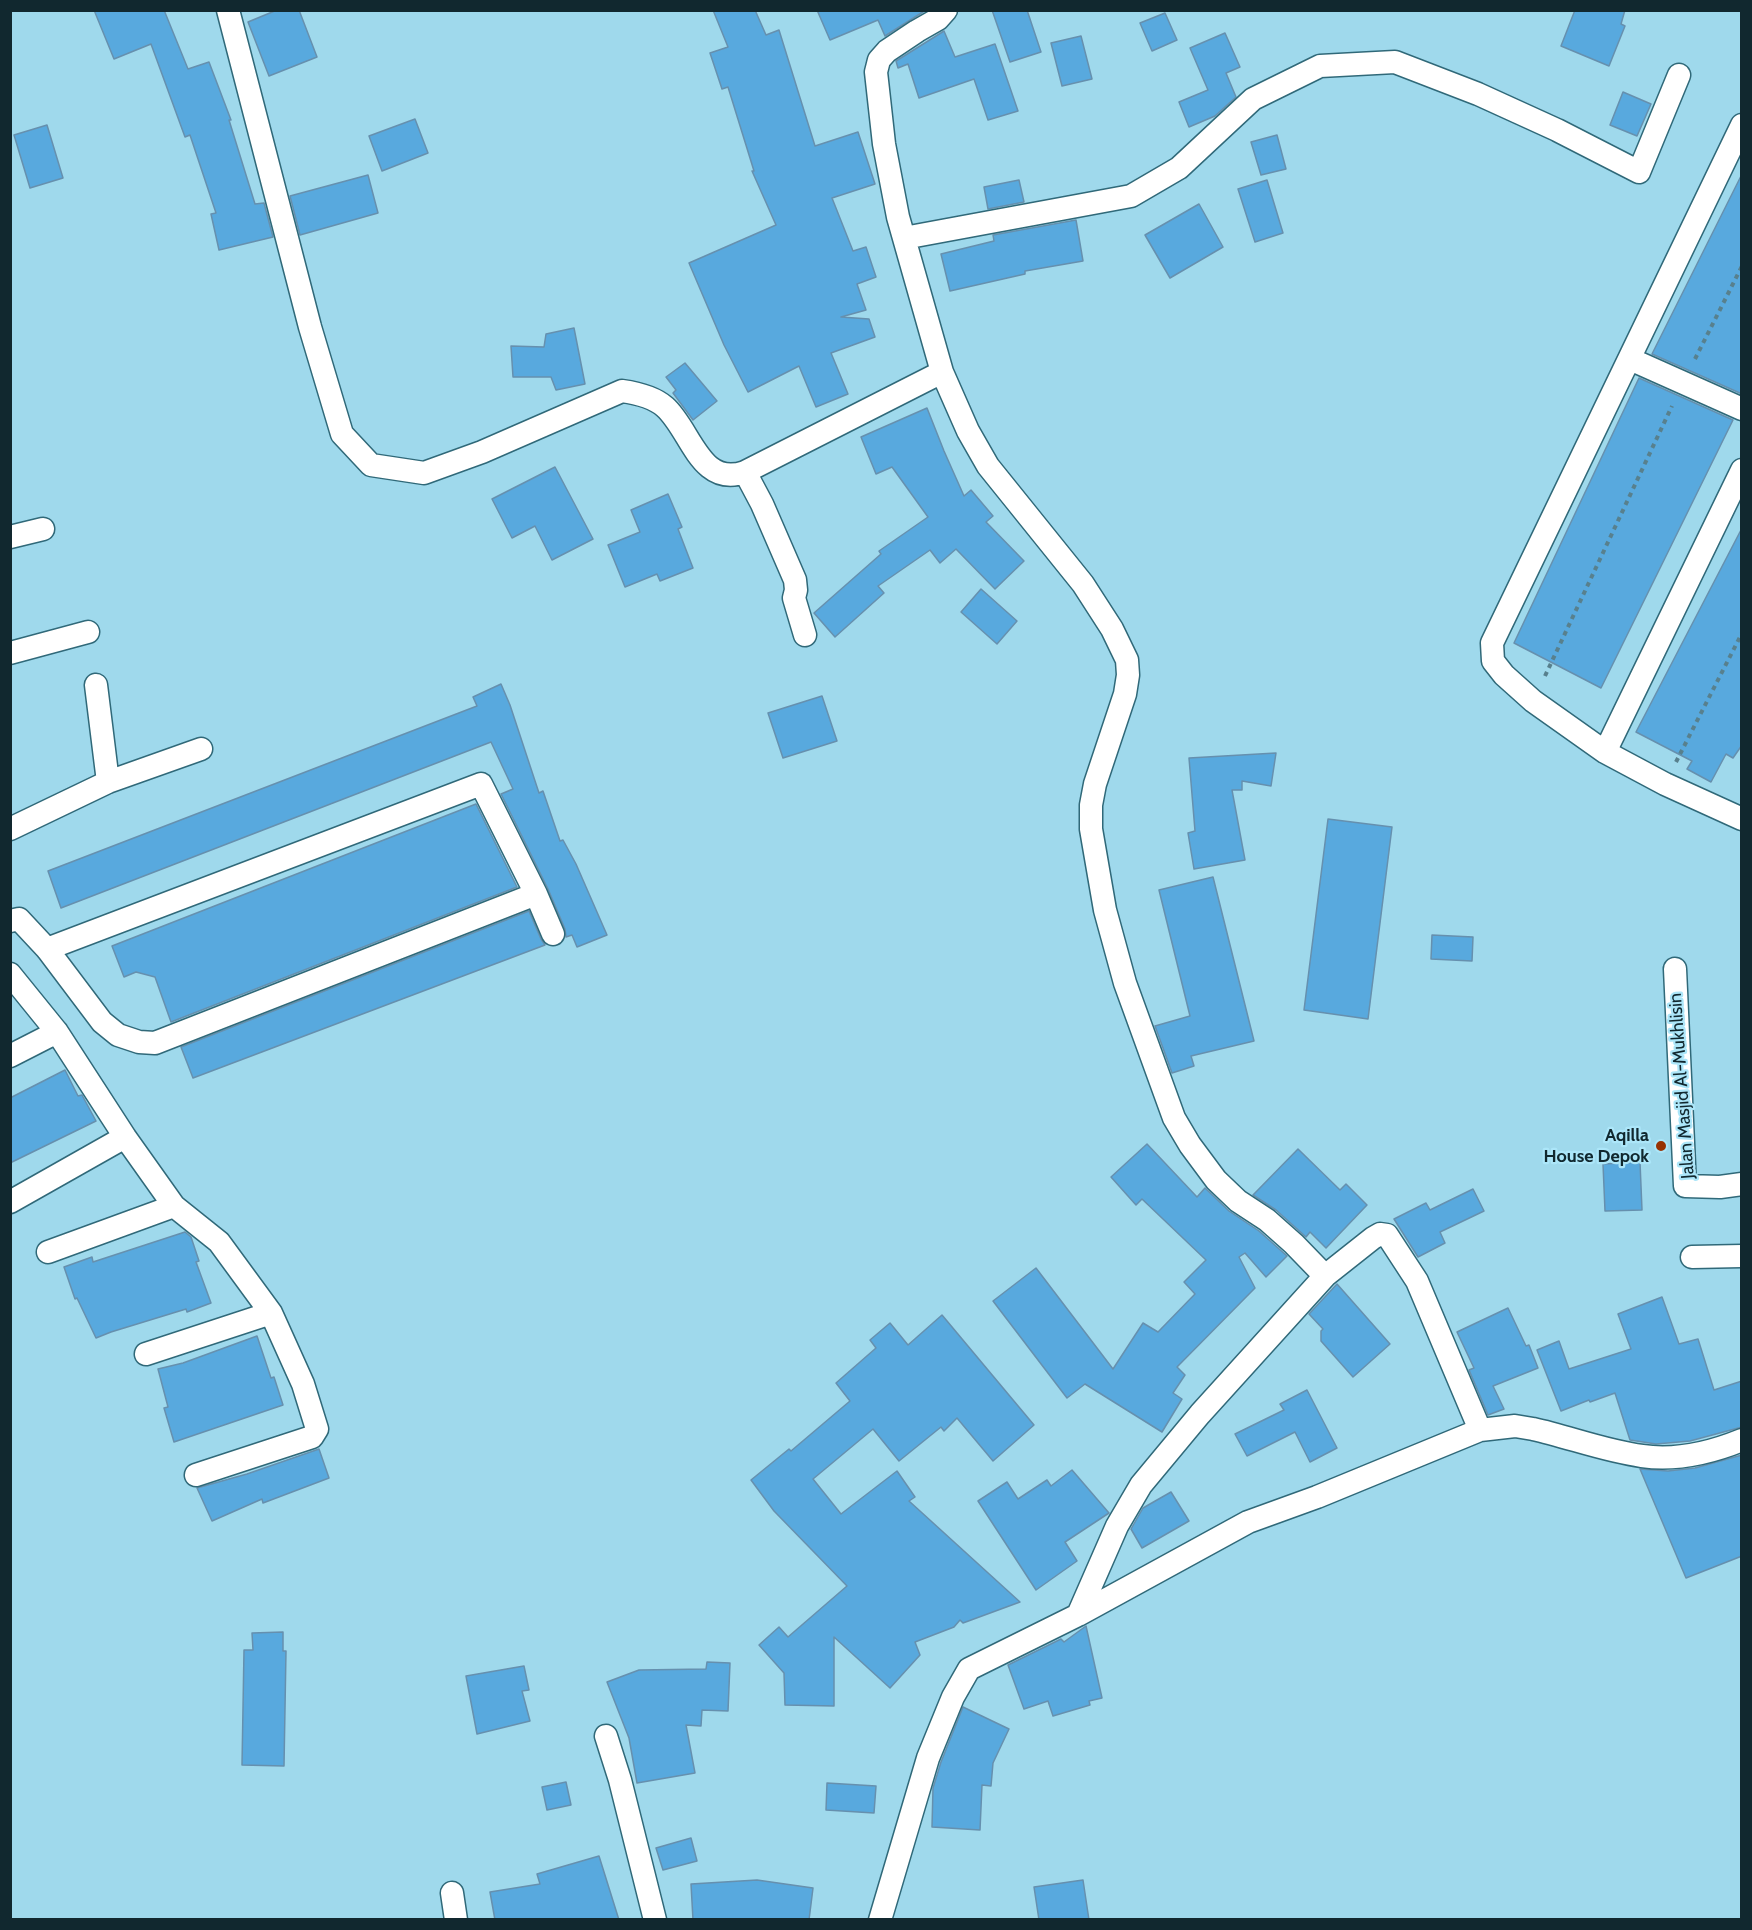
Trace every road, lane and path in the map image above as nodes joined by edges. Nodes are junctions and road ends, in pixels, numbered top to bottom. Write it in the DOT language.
graph roads {
  1 [pos="228,10"];
  2 [pos="946,10"];
  3 [pos="1679,75"];
  4 [pos="1742,125"];
  5 [pos="904,238"];
  6 [pos="1742,266"];
  7 [pos="1630,359"];
  8 [pos="942,372"];
  9 [pos="1683,383"];
  10 [pos="1742,409"];
  11 [pos="1742,470"];
  12 [pos="746,472"];
  13 [pos="43,529"];
  14 [pos="10,537"];
  15 [pos="88,632"];
  16 [pos="1742,633"];
  17 [pos="805,635"];
  18 [pos="10,654"];
  19 [pos="96,686"];
  20 [pos="1533,701"];
  21 [pos="201,749"];
  22 [pos="1605,752"];
  23 [pos="108,782"];
  24 [pos="1665,784"];
  25 [pos="1742,819"];
  26 [pos="10,829"];
  27 [pos="537,894"];
  28 [pos="10,921"];
  29 [pos="553,934"];
  30 [pos="47,949"];
  31 [pos="1675,969"];
  32 [pos="10,974"];
  33 [pos="57,1032"];
  34 [pos="10,1056"];
  35 [pos="125,1137"];
  36 [pos="1742,1184"];
  37 [pos="10,1202"];
  38 [pos="174,1206"];
  39 [pos="48,1252"];
  40 [pos="1742,1256"];
  41 [pos="1692,1257"];
  42 [pos="1325,1276"];
  43 [pos="271,1313"];
  44 [pos="146,1354"];
  45 [pos="1480,1430"];
  46 [pos="1742,1440"];
  47 [pos="196,1475"];
  48 [pos="1078,1615"];
  49 [pos="606,1736"];
  50 [pos="452,1893"];
  51 [pos="456,1920"];
  52 [pos="656,1920"];
  53 [pos="880,1920"];
  1 -- 12 [label="street"];
  2 -- 5 [label="street"];
  3 -- 5 [label="street"];
  4 -- 7 [label="street"];
  5 -- 8 [label="street"];
  6 -- 9 [label="path"];
  7 -- 9 [label="street"];
  7 -- 20 [label="street"];
  8 -- 12 [label="street"];
  8 -- 42 [label="street"];
  9 -- 10 [label="street"];
  9 -- 20 [label="path"];
  11 -- 22 [label="street"];
  12 -- 17 [label="street"];
  13 -- 14 [label="street"];
  15 -- 18 [label="street"];
  16 -- 24 [label="path"];
  19 -- 23 [label="street"];
  20 -- 22 [label="street"];
  21 -- 23 [label="street"];
  22 -- 24 [label="street"];
  23 -- 26 [label="street"];
  24 -- 25 [label="street"];
  27 -- 29 [label="street"];
  27 -- 30 [label="street"];
  27 -- 30 [label="street"];
  28 -- 30 [label="street"];
  31 -- 36 [label="street, Jalan Masjid Al-Mukhlisin"];
  32 -- 33 [label="street"];
  33 -- 34 [label="street"];
  33 -- 35 [label="street"];
  35 -- 37 [label="street"];
  35 -- 38 [label="street"];
  38 -- 39 [label="street"];
  38 -- 43 [label="street"];
  40 -- 41 [label="street"];
  42 -- 45 [label="street"];
  42 -- 48 [label="street"];
  43 -- 44 [label="street"];
  43 -- 47 [label="street"];
  45 -- 46 [label="street"];
  45 -- 48 [label="street"];
  48 -- 53 [label="street"];
  49 -- 52 [label="street"];
  50 -- 51 [label="street"];
}
